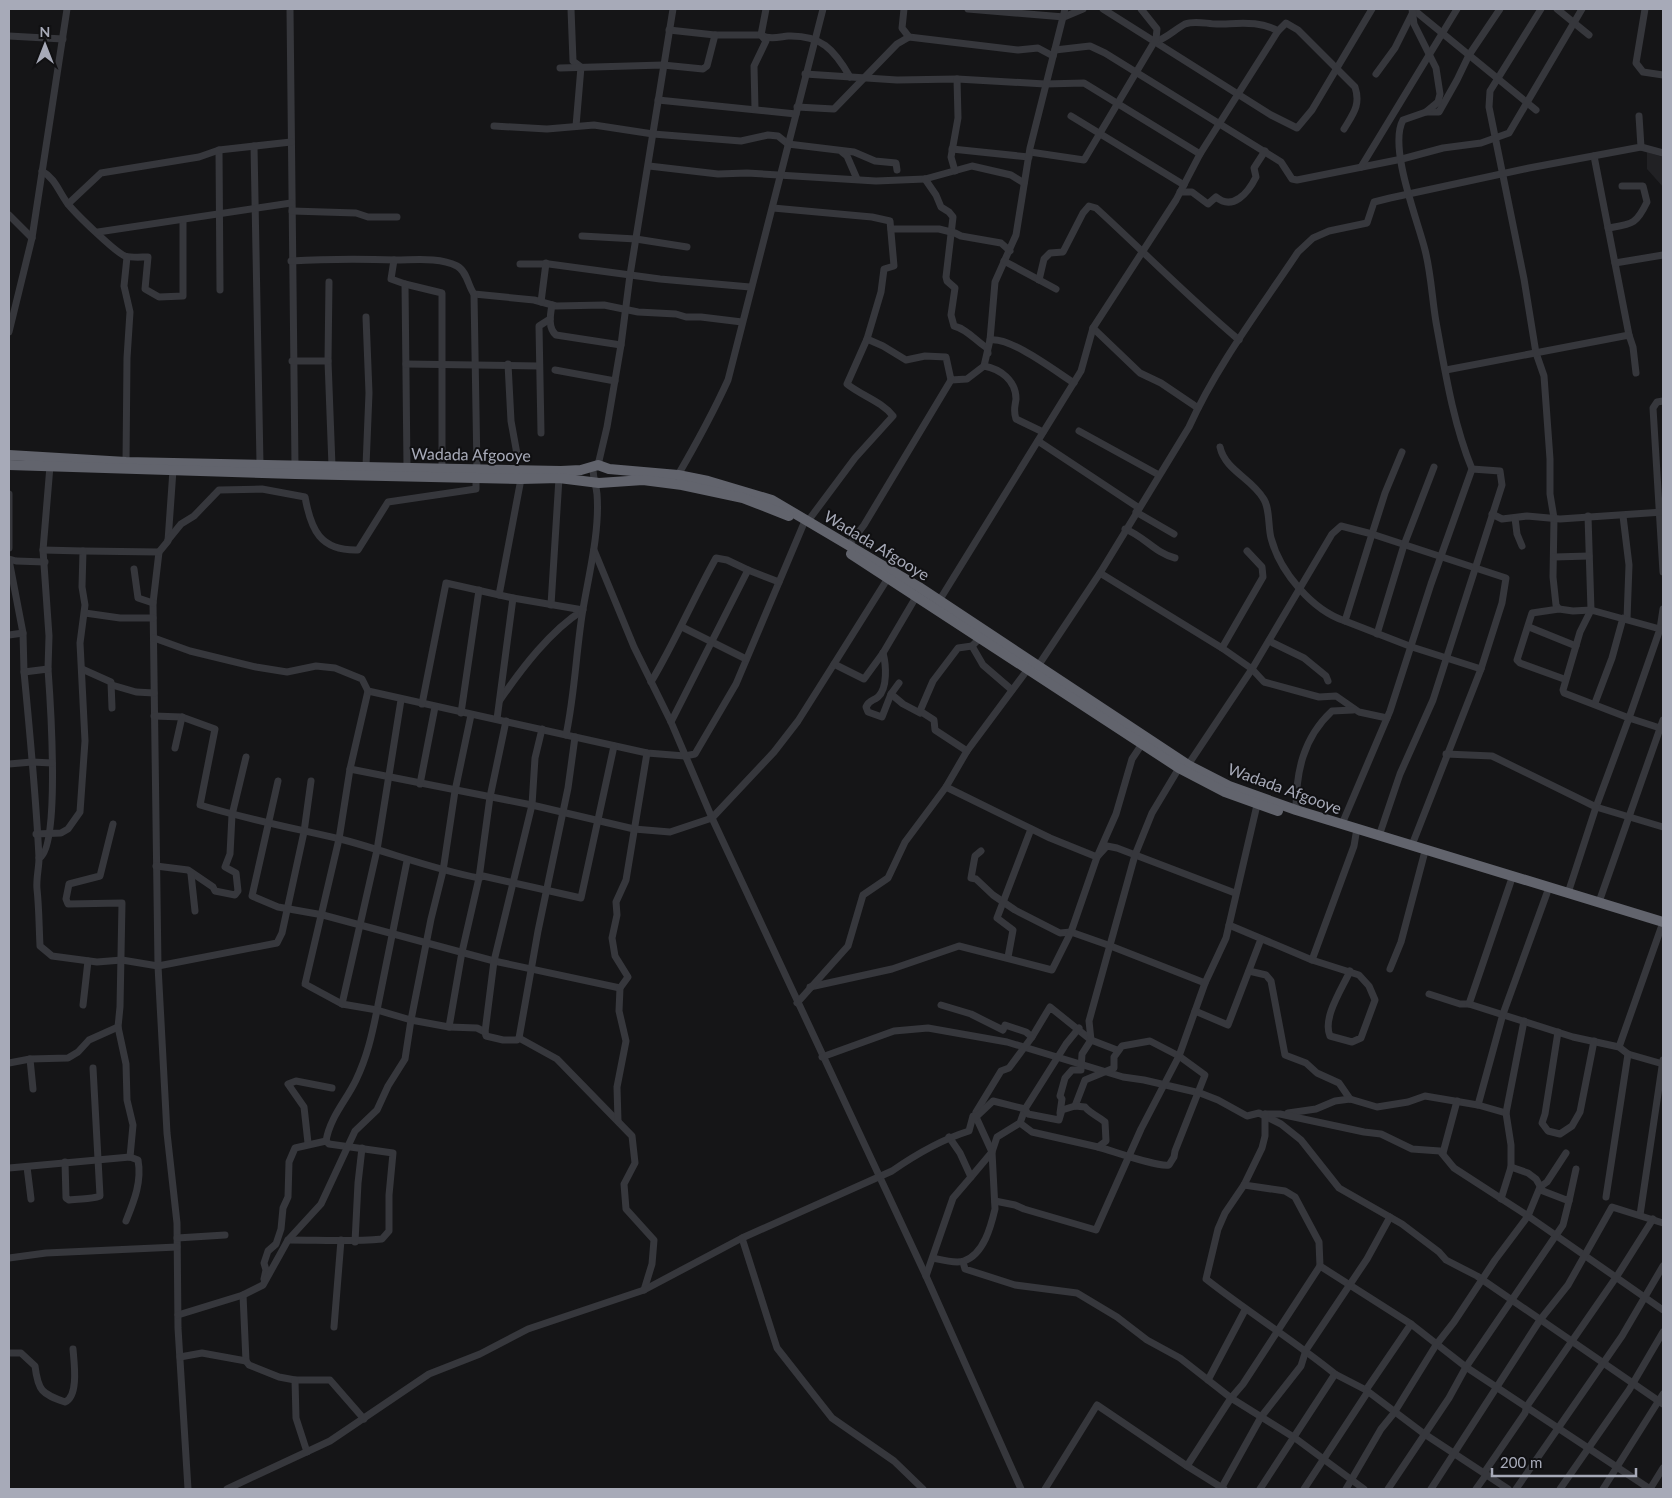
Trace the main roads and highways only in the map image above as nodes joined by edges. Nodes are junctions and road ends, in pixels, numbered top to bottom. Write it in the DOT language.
graph roads {
  1 [pos="9,456"];
  2 [pos="9,465"];
  3 [pos="477,474"];
  4 [pos="806,522"];
  5 [pos="1033,668"];
  6 [pos="1183,766"];
  7 [pos="1662,926"];
  1 -- 3 [label="highway, Wadada Afgooye"];
  2 -- 3 [label="highway, Wadada Afgooye"];
  3 -- 4 [label="highway, Wadada Afgooye"];
  3 -- 4 [label="highway, Wadada Afgooye"];
  4 -- 5 [label="highway, Wadada Afgooye"];
  4 -- 5 [label="highway, Wadada Afgooye"];
  5 -- 6 [label="highway, Wadada Afgooye"];
  5 -- 6 [label="highway, Wadada Afgooye"];
  6 -- 7 [label="highway, Wadada Afgooye"];
  6 -- 7 [label="highway, Wadada Afgooye"];
}
